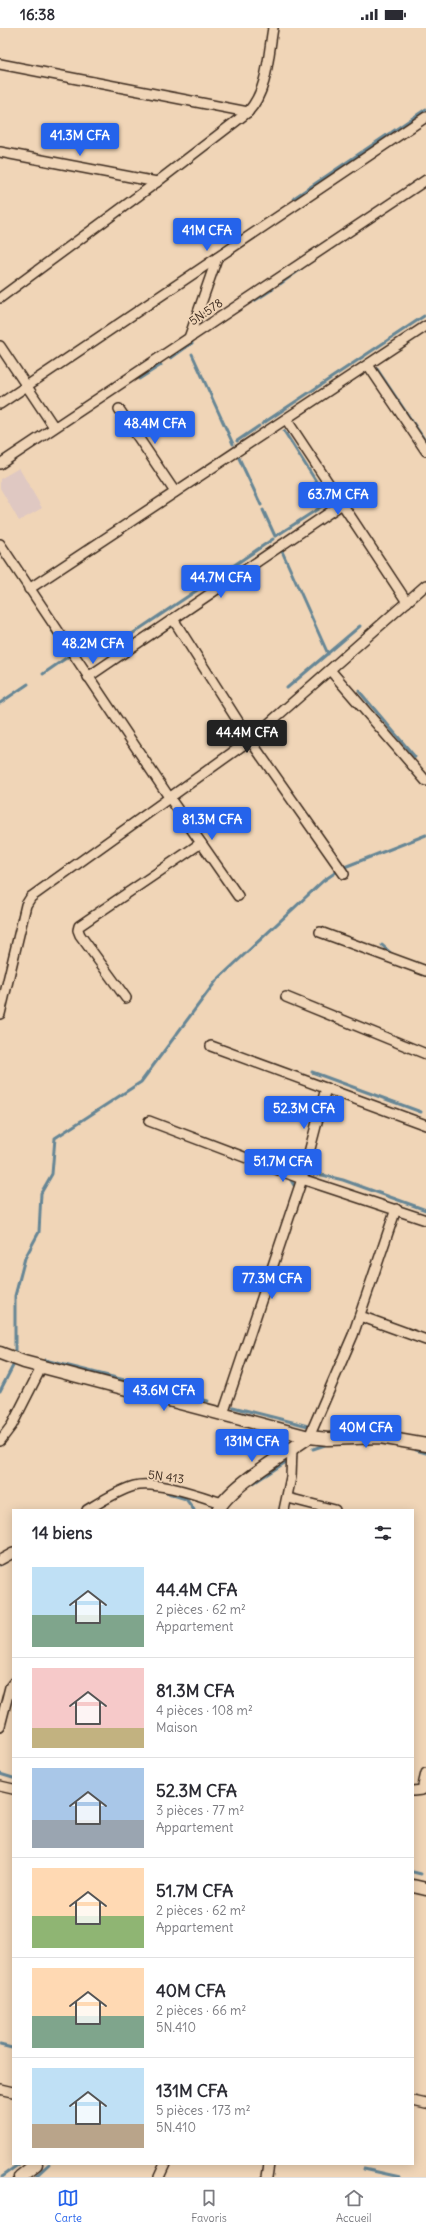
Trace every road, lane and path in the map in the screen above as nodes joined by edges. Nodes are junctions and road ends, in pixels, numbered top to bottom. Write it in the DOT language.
graph roads {
  1 [pos="273,28"];
  2 [pos="0,64"];
  3 [pos="248,112"];
  4 [pos="426,117"];
  5 [pos="0,152"];
  6 [pos="426,180"];
  7 [pos="157,182"];
  8 [pos="217,258"];
  9 [pos="0,298"];
  10 [pos="426,326"];
  11 [pos="189,338"];
  12 [pos="0,346"];
  13 [pos="368,364"];
  14 [pos="26,385"];
  15 [pos="0,404"];
  16 [pos="119,409"];
  17 [pos="286,419"];
  18 [pos="54,427"];
  19 [pos="426,451"];
  20 [pos="0,464"];
  21 [pos="175,492"];
  22 [pos="342,504"];
  23 [pos="0,544"];
  24 [pos="426,586"];
  25 [pos="30,588"];
  26 [pos="407,602"];
  27 [pos="173,619"];
  28 [pos="330,670"];
  29 [pos="88,677"];
  30 [pos="250,740"];
  31 [pos="426,782"];
  32 [pos="169,798"];
  33 [pos="201,843"];
  34 [pos="344,874"];
  35 [pos="238,896"];
  36 [pos="320,932"];
  37 [pos="426,971"];
  38 [pos="286,997"];
  39 [pos="126,998"];
  40 [pos="0,1014"];
  41 [pos="211,1046"];
  42 [pos="426,1054"];
  43 [pos="326,1088"];
  44 [pos="149,1121"];
  45 [pos="426,1126"];
  46 [pos="302,1179"];
  47 [pos="396,1209"];
  48 [pos="426,1220"];
  49 [pos="360,1316"];
  50 [pos="426,1340"];
  51 [pos="0,1353"];
  52 [pos="42,1366"];
  53 [pos="222,1414"];
  54 [pos="309,1437"];
  55 [pos="0,1441"];
  56 [pos="426,1445"];
  57 [pos="292,1449"];
  58 [pos="288,1498"];
  59 [pos="220,1506"];
  60 [pos="89,1509"];
  61 [pos="284,1509"];
  62 [pos="331,1509"];
  63 [pos="12,1554"];
  64 [pos="0,1560"];
  65 [pos="12,1684"];
  66 [pos="0,1726"];
  67 [pos="426,1773"];
  68 [pos="0,1786"];
  69 [pos="12,1789"];
  70 [pos="414,1791"];
  71 [pos="414,1886"];
  72 [pos="426,1889"];
  73 [pos="0,2090"];
  74 [pos="12,2092"];
  75 [pos="414,2101"];
  76 [pos="426,2104"];
  77 [pos="35,2165"];
  78 [pos="165,2165"];
  79 [pos="269,2165"];
  80 [pos="20,2177"];
  81 [pos="159,2177"];
  82 [pos="267,2177"];
  1 -- 3 [label="street"];
  2 -- 3 [label="street"];
  3 -- 7 [label="street"];
  4 -- 8 [label="street"];
  5 -- 7 [label="street"];
  6 -- 11 [label="street, 5N.578"];
  7 -- 9 [label="street"];
  8 -- 11 [label="street"];
  8 -- 14 [label="street"];
  10 -- 13 [label="street"];
  11 -- 18 [label="street, 5N.578"];
  12 -- 14 [label="street"];
  13 -- 17 [label="street"];
  13 -- 19 [label="street"];
  14 -- 15 [label="street"];
  14 -- 18 [label="street"];
  16 -- 21 [label="street"];
  17 -- 21 [label="street"];
  17 -- 22 [label="street"];
  18 -- 20 [label="street, 5N.578"];
  21 -- 25 [label="street"];
  22 -- 26 [label="street"];
  22 -- 27 [label="street"];
  23 -- 25 [label="street"];
  24 -- 26 [label="street"];
  25 -- 29 [label="street"];
  26 -- 28 [label="street"];
  27 -- 29 [label="street"];
  27 -- 30 [label="street"];
  28 -- 30 [label="street"];
  28 -- 31 [label="street"];
  29 -- 32 [label="street"];
  30 -- 32 [label="street"];
  30 -- 34 [label="street"];
  32 -- 33 [label="street"];
  32 -- 40 [label="street"];
  33 -- 35 [label="street"];
  33 -- 39 [label="street"];
  36 -- 37 [label="street"];
  38 -- 42 [label="street"];
  41 -- 43 [label="street"];
  43 -- 45 [label="street"];
  43 -- 46 [label="street"];
  44 -- 46 [label="street"];
  46 -- 47 [label="street"];
  46 -- 53 [label="street"];
  47 -- 48 [label="street"];
  47 -- 49 [label="street"];
  49 -- 50 [label="street"];
  49 -- 54 [label="street"];
  51 -- 52 [label="main road"];
  52 -- 53 [label="main road"];
  52 -- 55 [label="street"];
  53 -- 54 [label="main road"];
  54 -- 56 [label="main road"];
  54 -- 57 [label="main road"];
  57 -- 58 [label="street"];
  57 -- 59 [label="main road"];
  58 -- 61 [label="street"];
  58 -- 62 [label="street"];
  59 -- 60 [label="street, 5N 413"];
  63 -- 64 [label="street"];
  65 -- 66 [label="street"];
  67 -- 70 [label="street"];
  68 -- 69 [label="street"];
  71 -- 72 [label="main road"];
  73 -- 74 [label="street"];
  75 -- 76 [label="street"];
  77 -- 80 [label="main road"];
  78 -- 81 [label="street"];
  79 -- 82 [label="street"];
}
